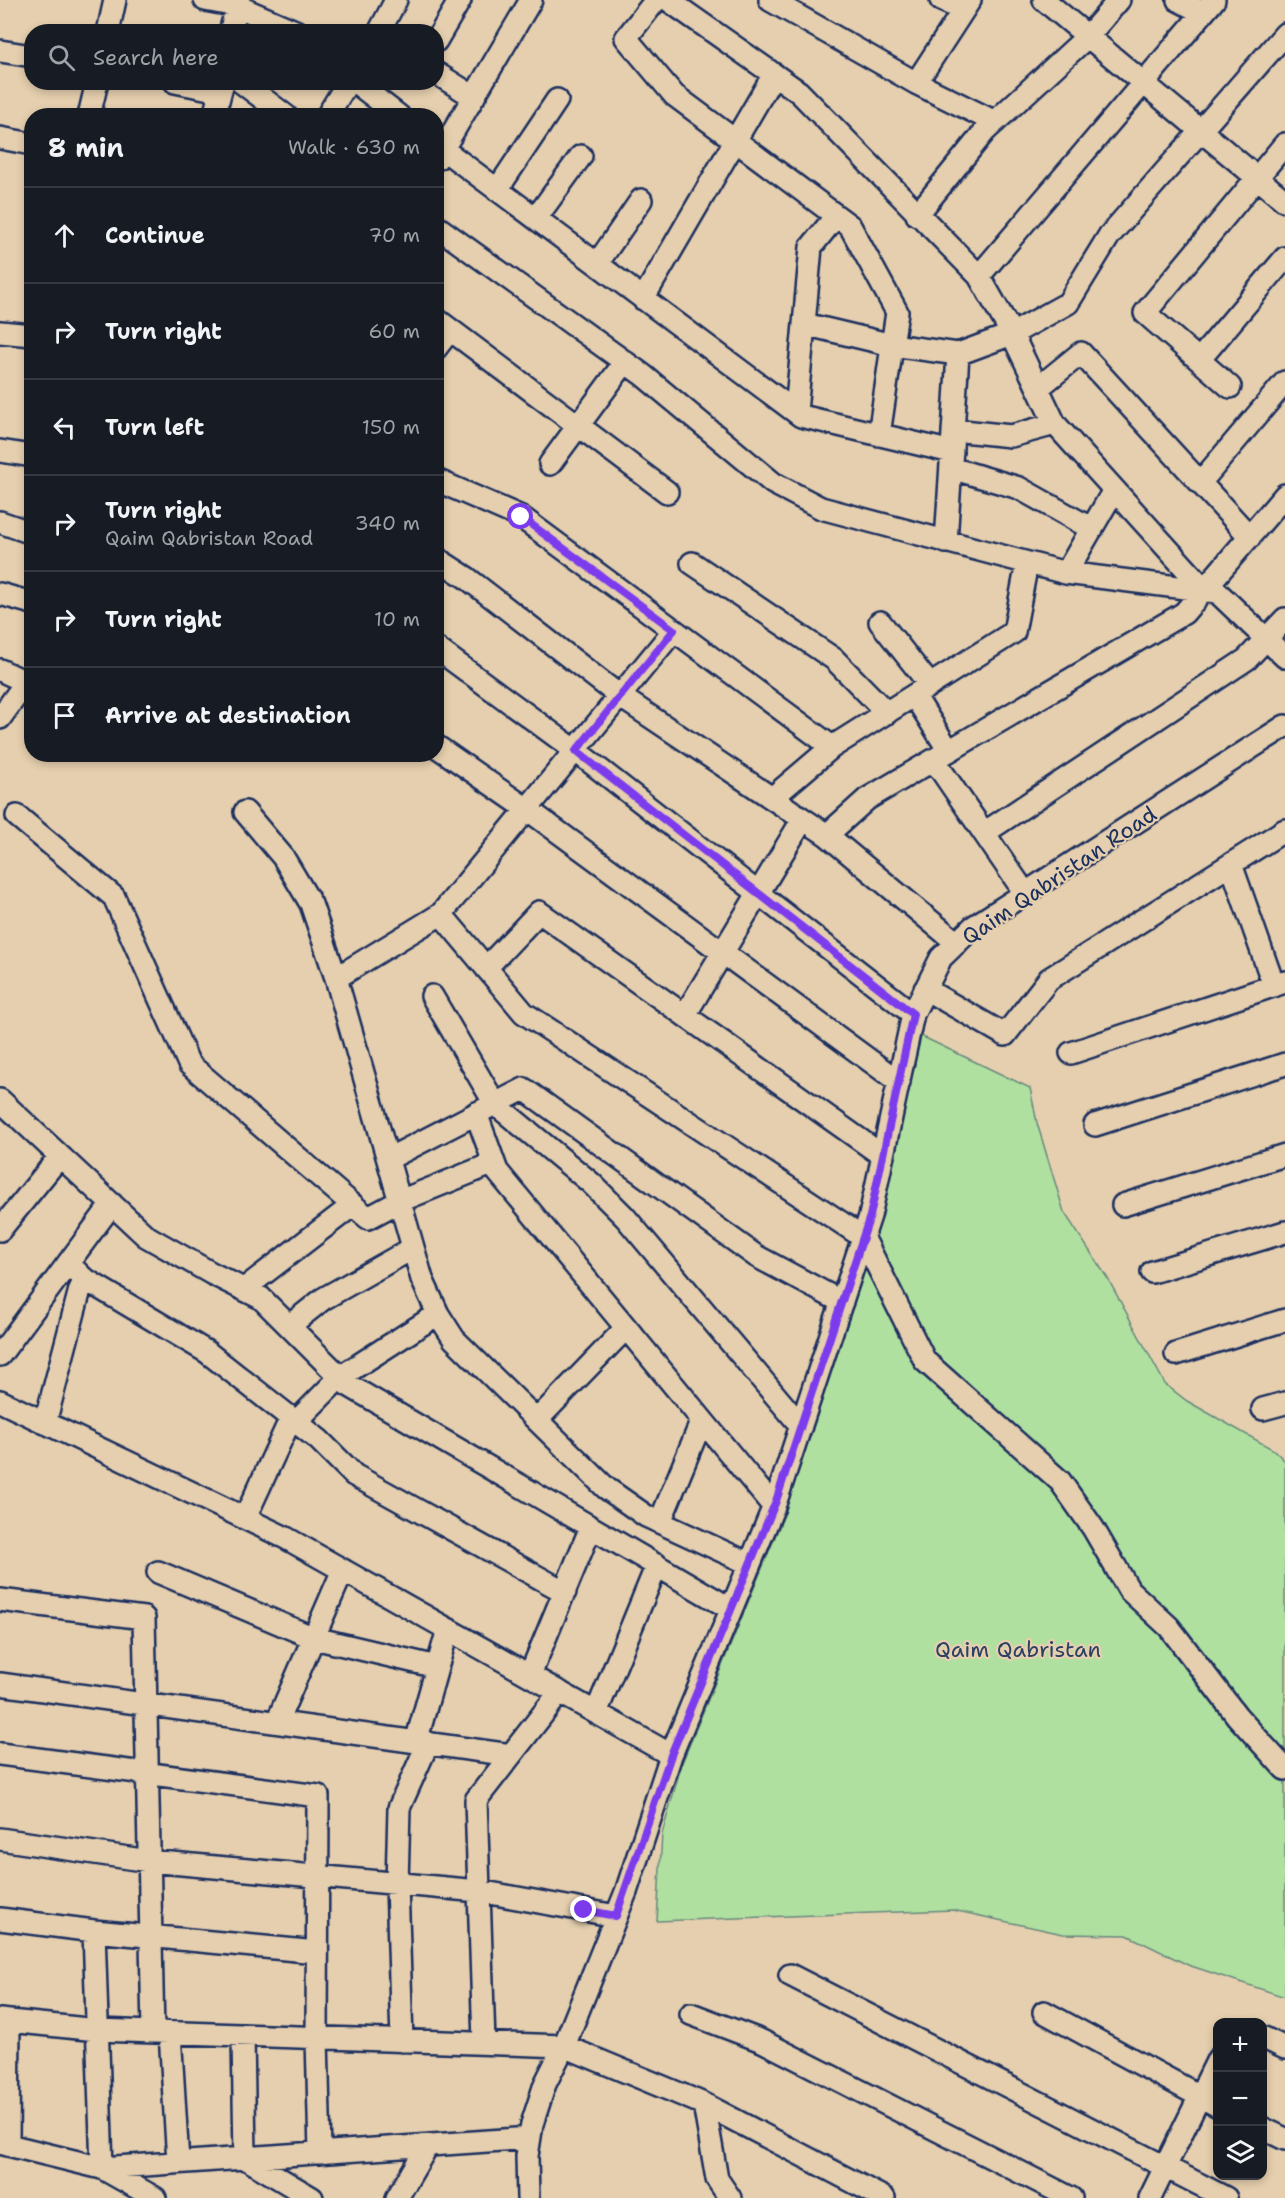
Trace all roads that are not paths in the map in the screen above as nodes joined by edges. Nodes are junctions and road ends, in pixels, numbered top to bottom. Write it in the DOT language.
graph roads {
  1 [pos="115,0"];
  2 [pos="205,0"];
  3 [pos="396,0"];
  4 [pos="460,0"];
  5 [pos="531,0"];
  6 [pos="657,0"];
  7 [pos="668,0"];
  8 [pos="770,0"];
  9 [pos="941,0"];
  10 [pos="1044,0"];
  11 [pos="1119,0"];
  12 [pos="1178,0"];
  13 [pos="238,3"];
  14 [pos="967,5"];
  15 [pos="1208,7"];
  16 [pos="110,24"];
  17 [pos="232,24"];
  18 [pos="281,24"];
  19 [pos="383,24"];
  20 [pos="444,27"];
  21 [pos="1285,34"];
  22 [pos="1088,36"];
  23 [pos="0,51"];
  24 [pos="24,55"];
  25 [pos="774,74"];
  26 [pos="444,78"];
  27 [pos="916,83"];
  28 [pos="1144,83"];
  29 [pos="95,90"];
  30 [pos="221,90"];
  31 [pos="252,90"];
  32 [pos="343,90"];
  33 [pos="365,90"];
  34 [pos="474,97"];
  35 [pos="557,100"];
  36 [pos="91,108"];
  37 [pos="216,108"];
  38 [pos="275,108"];
  39 [pos="332,108"];
  40 [pos="389,108"];
  41 [pos="995,122"];
  42 [pos="1200,130"];
  43 [pos="0,138"];
  44 [pos="734,141"];
  45 [pos="24,142"];
  46 [pos="444,143"];
  47 [pos="1285,144"];
  48 [pos="444,154"];
  49 [pos="581,156"];
  50 [pos="1257,177"];
  51 [pos="497,190"];
  52 [pos="640,200"];
  53 [pos="1285,201"];
  54 [pos="917,215"];
  55 [pos="836,216"];
  56 [pos="536,218"];
  57 [pos="444,232"];
  58 [pos="1285,258"];
  59 [pos="597,264"];
  60 [pos="979,276"];
  61 [pos="644,299"];
  62 [pos="804,324"];
  63 [pos="444,325"];
  64 [pos="0,332"];
  65 [pos="24,334"];
  66 [pos="1012,334"];
  67 [pos="892,345"];
  68 [pos="958,354"];
  69 [pos="1199,360"];
  70 [pos="625,362"];
  71 [pos="1285,382"];
  72 [pos="1230,387"];
  73 [pos="1038,388"];
  74 [pos="796,412"];
  75 [pos="1055,424"];
  76 [pos="578,426"];
  77 [pos="953,430"];
  78 [pos="879,435"];
  79 [pos="0,452"];
  80 [pos="24,455"];
  81 [pos="951,460"];
  82 [pos="550,464"];
  83 [pos="444,483"];
  84 [pos="1200,483"];
  85 [pos="1114,490"];
  86 [pos="667,492"];
  87 [pos="1285,495"];
  88 [pos="0,522"];
  89 [pos="1092,529"];
  90 [pos="24,530"];
  91 [pos="1250,537"];
  92 [pos="946,542"];
  93 [pos="444,563"];
  94 [pos="692,563"];
  95 [pos="1027,563"];
  96 [pos="1066,573"];
  97 [pos="1205,590"];
  98 [pos="0,594"];
  99 [pos="24,601"];
  100 [pos="1285,619"];
  101 [pos="880,622"];
  102 [pos="674,630"];
  103 [pos="1266,640"];
  104 [pos="444,654"];
  105 [pos="1285,657"];
  106 [pos="0,670"];
  107 [pos="24,677"];
  108 [pos="24,685"];
  109 [pos="922,690"];
  110 [pos="621,697"];
  111 [pos="887,712"];
  112 [pos="0,718"];
  113 [pos="1285,726"];
  114 [pos="832,747"];
  115 [pos="576,751"];
  116 [pos="444,752"];
  117 [pos="941,755"];
  118 [pos="772,798"];
  119 [pos="528,810"];
  120 [pos="245,812"];
  121 [pos="17,816"];
  122 [pos="803,819"];
  123 [pos="984,833"];
  124 [pos="1284,834"];
  125 [pos="826,835"];
  126 [pos="1231,864"];
  127 [pos="759,893"];
  128 [pos="1025,893"];
  129 [pos="441,914"];
  130 [pos="957,943"];
  131 [pos="723,953"];
  132 [pos="486,968"];
  133 [pos="336,978"];
  134 [pos="1280,984"];
  135 [pos="926,989"];
  136 [pos="432,996"];
  137 [pos="913,1014"];
  138 [pos="685,1015"];
  139 [pos="1071,1053"];
  140 [pos="1285,1064"];
  141 [pos="899,1082"];
  142 [pos="495,1104"];
  143 [pos="3,1108"];
  144 [pos="476,1113"];
  145 [pos="1095,1125"];
  146 [pos="1285,1155"];
  147 [pos="60,1156"];
  148 [pos="883,1156"];
  149 [pos="388,1159"];
  150 [pos="494,1163"];
  151 [pos="400,1201"];
  152 [pos="111,1204"];
  153 [pos="353,1205"];
  154 [pos="1123,1205"];
  155 [pos="0,1230"];
  156 [pos="1285,1232"];
  157 [pos="863,1237"];
  158 [pos="413,1248"];
  159 [pos="68,1263"];
  160 [pos="1152,1272"];
  161 [pos="83,1278"];
  162 [pos="244,1289"];
  163 [pos="842,1302"];
  164 [pos="438,1314"];
  165 [pos="1285,1320"];
  166 [pos="289,1326"];
  167 [pos="626,1328"];
  168 [pos="1176,1354"];
  169 [pos="0,1355"];
  170 [pos="340,1377"];
  171 [pos="0,1401"];
  172 [pos="1285,1403"];
  173 [pos="1263,1409"];
  174 [pos="294,1420"];
  175 [pos="537,1420"];
  176 [pos="702,1420"];
  177 [pos="45,1423"];
  178 [pos="801,1426"];
  179 [pos="774,1507"];
  180 [pos="245,1518"];
  181 [pos="660,1522"];
  182 [pos="591,1527"];
  183 [pos="750,1564"];
  184 [pos="657,1565"];
  185 [pos="343,1570"];
  186 [pos="158,1572"];
  187 [pos="565,1592"];
  188 [pos="0,1600"];
  189 [pos="731,1609"];
  190 [pos="448,1629"];
  191 [pos="314,1638"];
  192 [pos="437,1667"];
  193 [pos="530,1675"];
  194 [pos="0,1684"];
  195 [pos="560,1692"];
  196 [pos="146,1704"];
  197 [pos="596,1713"];
  198 [pos="277,1722"];
  199 [pos="422,1743"];
  200 [pos="0,1754"];
  201 [pos="511,1755"];
  202 [pos="671,1755"];
  203 [pos="1285,1769"];
  204 [pos="147,1773"];
  205 [pos="0,1839"];
  206 [pos="149,1861"];
  207 [pos="318,1876"];
  208 [pos="397,1884"];
  209 [pos="479,1891"];
  210 [pos="616,1916"];
  211 [pos="0,1919"];
  212 [pos="94,1931"];
  213 [pos="151,1937"];
  214 [pos="317,1952"];
  215 [pos="790,1975"];
  216 [pos="1044,2012"];
  217 [pos="692,2014"];
  218 [pos="5,2020"];
  219 [pos="97,2030"];
  220 [pos="161,2032"];
  221 [pos="243,2036"];
  222 [pos="317,2038"];
  223 [pos="1267,2039"];
  224 [pos="402,2041"];
  225 [pos="484,2043"];
  226 [pos="564,2046"];
  227 [pos="1285,2048"];
  228 [pos="1215,2072"];
  229 [pos="1209,2102"];
  230 [pos="704,2104"];
  231 [pos="1267,2130"];
  232 [pos="530,2138"];
  233 [pos="1285,2139"];
  234 [pos="4,2144"];
  235 [pos="428,2145"];
  236 [pos="320,2153"];
  237 [pos="245,2158"];
  238 [pos="178,2162"];
  239 [pos="102,2168"];
  240 [pos="1165,2168"];
  241 [pos="155,2198"];
  242 [pos="312,2198"];
  243 [pos="397,2198"];
  244 [pos="528,2198"];
  245 [pos="730,2198"];
  246 [pos="883,2198"];
  247 [pos="1071,2198"];
  248 [pos="1150,2198"];
  249 [pos="1226,2198"];
  1 -- 16 [label="street"];
  2 -- 13 [label="street"];
  3 -- 19 [label="street"];
  4 -- 20 [label="street"];
  5 -- 34 [label="street"];
  6 -- 44 [label="street"];
  7 -- 25 [label="street"];
  8 -- 27 [label="street"];
  9 -- 14 [label="street"];
  10 -- 22 [label="street"];
  11 -- 22 [label="street"];
  12 -- 15 [label="street"];
  13 -- 17 [label="street"];
  13 -- 18 [label="street"];
  14 -- 27 [label="street"];
  15 -- 28 [label="street"];
  21 -- 42 [label="street"];
  22 -- 28 [label="street"];
  22 -- 41 [label="street"];
  23 -- 24 [label="street"];
  25 -- 44 [label="street"];
  25 -- 54 [label="street"];
  26 -- 34 [label="street"];
  27 -- 41 [label="street"];
  28 -- 42 [label="street"];
  28 -- 60 [label="street"];
  29 -- 36 [label="street"];
  30 -- 37 [label="street"];
  31 -- 38 [label="street"];
  32 -- 39 [label="street"];
  33 -- 40 [label="street"];
  34 -- 46 [label="street"];
  35 -- 51 [label="street"];
  41 -- 54 [label="street"];
  42 -- 50 [label="street"];
  42 -- 66 [label="street"];
  43 -- 45 [label="street"];
  44 -- 55 [label="street"];
  44 -- 61 [label="street"];
  47 -- 50 [label="street"];
  48 -- 51 [label="street"];
  49 -- 56 [label="street"];
  50 -- 53 [label="street"];
  50 -- 69 [label="street"];
  51 -- 56 [label="street"];
  52 -- 59 [label="street"];
  54 -- 60 [label="street"];
  55 -- 62 [label="street"];
  55 -- 67 [label="street"];
  56 -- 59 [label="street"];
  57 -- 70 [label="street"];
  58 -- 69 [label="street"];
  59 -- 61 [label="street"];
  60 -- 66 [label="street"];
  61 -- 74 [label="street"];
  62 -- 67 [label="street"];
  62 -- 74 [label="street"];
  63 -- 76 [label="street"];
  64 -- 65 [label="street"];
  66 -- 68 [label="street"];
  66 -- 73 [label="street"];
  67 -- 68 [label="street"];
  67 -- 78 [label="street"];
  68 -- 77 [label="street"];
  69 -- 72 [label="street"];
  70 -- 76 [label="street"];
  70 -- 92 [label="street"];
  71 -- 84 [label="street"];
  73 -- 75 [label="street"];
  73 -- 84 [label="street"];
  74 -- 78 [label="street"];
  75 -- 77 [label="street"];
  75 -- 85 [label="street"];
  76 -- 82 [label="street"];
  76 -- 86 [label="street"];
  77 -- 81 [label="street"];
  78 -- 81 [label="street"];
  79 -- 80 [label="street"];
  81 -- 89 [label="street"];
  81 -- 92 [label="street"];
  83 -- 102 [label="street"];
  84 -- 91 [label="street"];
  85 -- 89 [label="street"];
  85 -- 97 [label="street"];
  87 -- 91 [label="street"];
  88 -- 90 [label="street"];
  89 -- 96 [label="street"];
  91 -- 97 [label="street"];
  92 -- 95 [label="street"];
  93 -- 110 [label="street"];
  94 -- 111 [label="street"];
  95 -- 96 [label="street"];
  95 -- 109 [label="street"];
  96 -- 97 [label="street"];
  97 -- 103 [label="street"];
  97 -- 117 [label="street"];
  98 -- 99 [label="street"];
  100 -- 103 [label="street"];
  101 -- 109 [label="street"];
  102 -- 110 [label="street"];
  102 -- 114 [label="street"];
  103 -- 105 [label="street"];
  103 -- 123 [label="street"];
  104 -- 115 [label="street"];
  106 -- 107 [label="street"];
  108 -- 112 [label="street"];
  109 -- 111 [label="street"];
  109 -- 117 [label="street"];
  110 -- 115 [label="street"];
  110 -- 118 [label="street"];
  111 -- 114 [label="street"];
  113 -- 128 [label="street, Qaim Qabristan Road"];
  114 -- 118 [label="street"];
  115 -- 119 [label="street"];
  115 -- 127 [label="street"];
  116 -- 119 [label="street"];
  117 -- 123 [label="street"];
  117 -- 125 [label="street"];
  118 -- 122 [label="street"];
  119 -- 129 [label="street"];
  119 -- 131 [label="street"];
  120 -- 133 [label="street"];
  121 -- 153 [label="street"];
  122 -- 125 [label="street"];
  122 -- 127 [label="street"];
  123 -- 128 [label="street"];
  124 -- 126 [label="street"];
  125 -- 130 [label="street"];
  126 -- 134 [label="street"];
  126 -- 135 [label="street"];
  127 -- 131 [label="street"];
  127 -- 137 [label="street"];
  128 -- 130 [label="street, Qaim Qabristan Road"];
  129 -- 132 [label="street"];
  129 -- 133 [label="street"];
  130 -- 135 [label="street, Qaim Qabristan Road"];
  131 -- 138 [label="street"];
  131 -- 141 [label="street"];
  132 -- 138 [label="street"];
  132 -- 157 [label="street"];
  133 -- 149 [label="street"];
  134 -- 139 [label="street"];
  135 -- 137 [label="street, Qaim Qabristan Road"];
  136 -- 142 [label="street"];
  137 -- 141 [label="street, Qaim Qabristan Road"];
  138 -- 148 [label="street"];
  140 -- 145 [label="street"];
  141 -- 148 [label="street, Qaim Qabristan Road"];
  142 -- 144 [label="street"];
  142 -- 163 [label="street"];
  142 -- 178 [label="street"];
  143 -- 147 [label="street"];
  144 -- 149 [label="street"];
  144 -- 150 [label="street"];
  146 -- 154 [label="street"];
  147 -- 152 [label="street"];
  147 -- 155 [label="street"];
  148 -- 157 [label="street, Qaim Qabristan Road"];
  149 -- 151 [label="street"];
  150 -- 151 [label="street"];
  150 -- 167 [label="street"];
  151 -- 153 [label="street"];
  151 -- 158 [label="street"];
  152 -- 159 [label="street"];
  152 -- 162 [label="street"];
  153 -- 162 [label="street"];
  156 -- 160 [label="street"];
  157 -- 163 [label="street, Qaim Qabristan Road"];
  157 -- 203 [label="street"];
  158 -- 164 [label="street"];
  158 -- 166 [label="street"];
  159 -- 161 [label="street"];
  159 -- 169 [label="street"];
  161 -- 174 [label="street"];
  161 -- 177 [label="street"];
  162 -- 166 [label="street"];
  163 -- 178 [label="street, Qaim Qabristan Road"];
  164 -- 170 [label="street"];
  164 -- 175 [label="street"];
  165 -- 168 [label="street"];
  166 -- 170 [label="street"];
  167 -- 175 [label="street"];
  167 -- 176 [label="street"];
  170 -- 174 [label="street"];
  170 -- 182 [label="street"];
  171 -- 177 [label="street"];
  172 -- 173 [label="street"];
  174 -- 180 [label="street"];
  174 -- 187 [label="street"];
  175 -- 181 [label="street"];
  176 -- 179 [label="street"];
  176 -- 181 [label="street"];
  177 -- 180 [label="street"];
  178 -- 179 [label="street, Qaim Qabristan Road"];
  179 -- 183 [label="street, Qaim Qabristan Road"];
  180 -- 185 [label="street"];
  181 -- 183 [label="street"];
  182 -- 184 [label="street"];
  182 -- 187 [label="street"];
  183 -- 189 [label="street, Qaim Qabristan Road"];
  184 -- 189 [label="street"];
  184 -- 197 [label="street"];
  185 -- 190 [label="street"];
  185 -- 191 [label="street"];
  186 -- 191 [label="street"];
  187 -- 193 [label="street"];
  188 -- 196 [label="street"];
  189 -- 202 [label="street, Qaim Qabristan Road"];
  190 -- 192 [label="street"];
  190 -- 193 [label="street"];
  191 -- 192 [label="street"];
  191 -- 198 [label="street"];
  192 -- 199 [label="street"];
  193 -- 195 [label="street"];
  194 -- 196 [label="street"];
  195 -- 197 [label="street"];
  195 -- 201 [label="street"];
  196 -- 198 [label="street"];
  196 -- 204 [label="street"];
  197 -- 202 [label="street"];
  198 -- 199 [label="street"];
  199 -- 201 [label="street"];
  199 -- 208 [label="street"];
  200 -- 204 [label="street"];
  201 -- 209 [label="street"];
  202 -- 210 [label="street, Qaim Qabristan Road"];
  204 -- 206 [label="street"];
  204 -- 207 [label="street"];
  205 -- 206 [label="street"];
  206 -- 207 [label="street"];
  206 -- 213 [label="street"];
  207 -- 208 [label="street"];
  207 -- 214 [label="street"];
  208 -- 209 [label="street"];
  208 -- 224 [label="street"];
  209 -- 210 [label="street"];
  209 -- 225 [label="street"];
  210 -- 226 [label="street, Qaim Qabristan Road"];
  211 -- 212 [label="street"];
  212 -- 213 [label="street"];
  212 -- 219 [label="street"];
  213 -- 214 [label="street"];
  213 -- 220 [label="street"];
  214 -- 222 [label="street"];
  215 -- 240 [label="street"];
  216 -- 229 [label="street"];
  217 -- 247 [label="street"];
  218 -- 219 [label="street"];
  218 -- 234 [label="street"];
  219 -- 220 [label="street"];
  219 -- 239 [label="street"];
  220 -- 221 [label="street"];
  220 -- 238 [label="street"];
  221 -- 222 [label="street"];
  221 -- 237 [label="street"];
  222 -- 224 [label="street"];
  222 -- 236 [label="street"];
  223 -- 227 [label="street"];
  224 -- 225 [label="street"];
  225 -- 226 [label="street"];
  226 -- 230 [label="street"];
  226 -- 232 [label="street, Qaim Qabristan Road"];
  228 -- 229 [label="street"];
  229 -- 240 [label="street"];
  230 -- 245 [label="street"];
  230 -- 246 [label="street"];
  231 -- 233 [label="street"];
  232 -- 235 [label="street"];
  232 -- 244 [label="street, Qaim Qabristan Road"];
  234 -- 239 [label="street"];
  235 -- 236 [label="street"];
  235 -- 243 [label="street"];
  236 -- 237 [label="street"];
  237 -- 238 [label="street"];
  237 -- 242 [label="street"];
  238 -- 239 [label="street"];
  239 -- 241 [label="street"];
  240 -- 248 [label="street"];
  240 -- 249 [label="street"];
}
